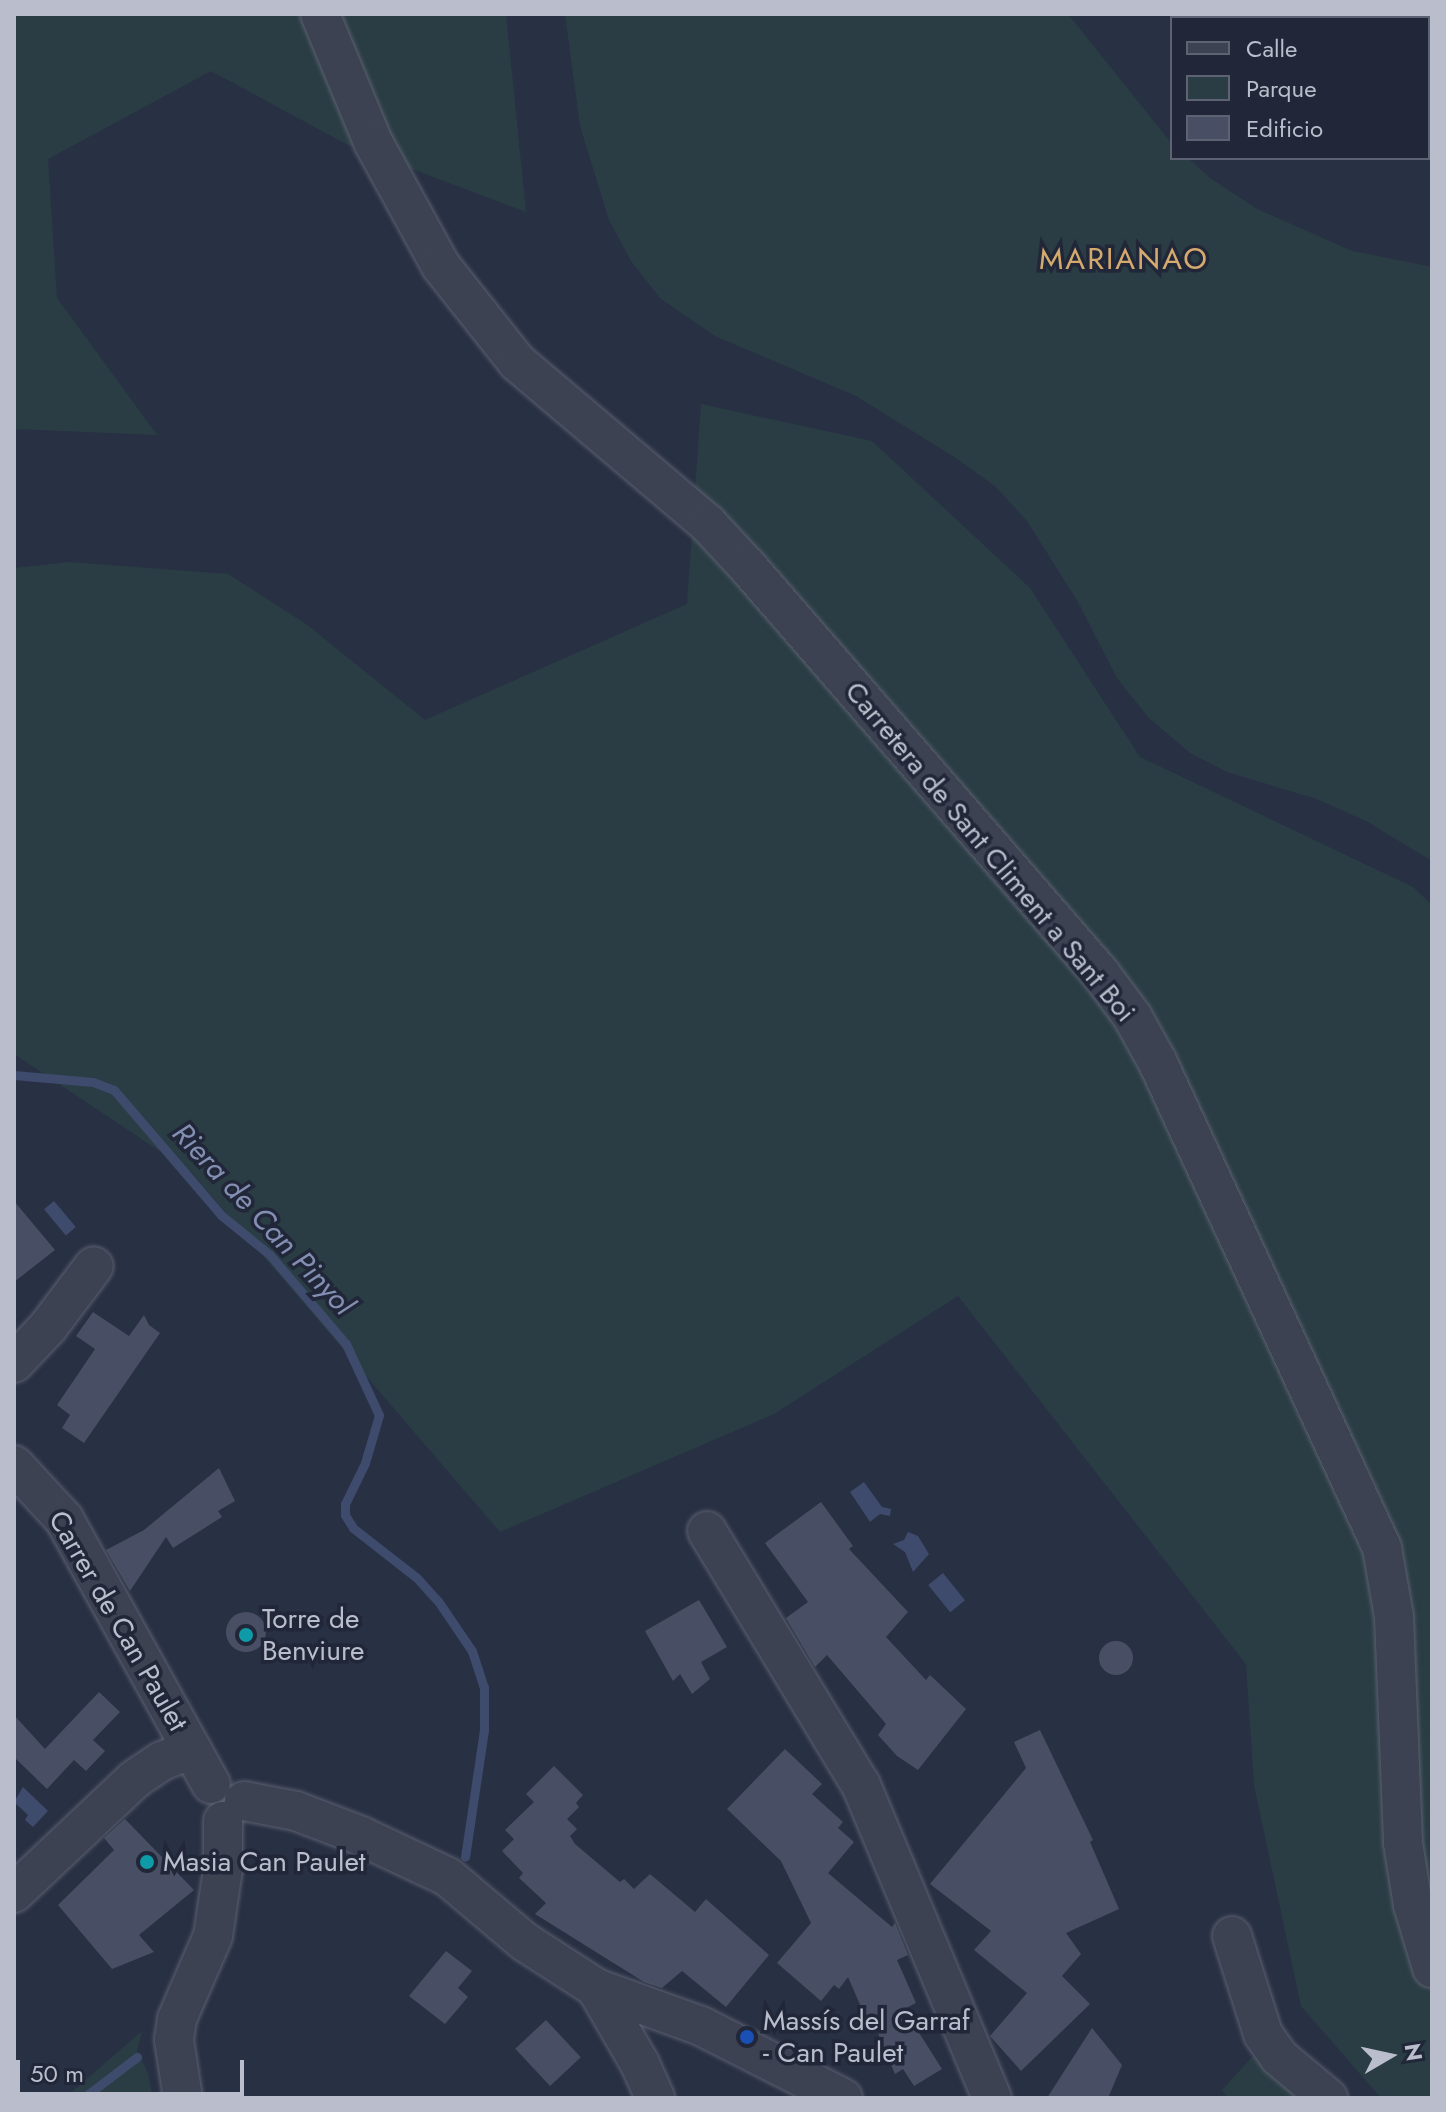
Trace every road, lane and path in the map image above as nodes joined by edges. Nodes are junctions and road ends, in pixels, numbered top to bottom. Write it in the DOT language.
graph roads {
  1 [pos="320,14"];
  2 [pos="94,1266"];
  3 [pos="14,1363"];
  4 [pos="14,1465"];
  5 [pos="707,1531"];
  6 [pos="192,1749"];
  7 [pos="226,1802"];
  8 [pos="20,1876"];
  9 [pos="1232,1936"];
  10 [pos="1432,1968"];
  11 [pos="596,1988"];
  12 [pos="701,2026"];
  13 [pos="649,2084"];
  14 [pos="183,2098"];
  15 [pos="843,2098"];
  16 [pos="992,2098"];
  17 [pos="1328,2098"];
  1 -- 10 [label="street, Carretera de Sant Climent a Sant Boi"];
  2 -- 3 [label="street"];
  4 -- 6 [label="street, Carrer de Can Paulet"];
  5 -- 16 [label="street"];
  6 -- 7 [label="street, Carrer de Can Paulet"];
  6 -- 8 [label="street"];
  7 -- 11 [label="street"];
  7 -- 14 [label="street"];
  9 -- 17 [label="street"];
  11 -- 12 [label="street"];
  11 -- 13 [label="street"];
  12 -- 13 [label="street"];
  12 -- 15 [label="street"];
}
